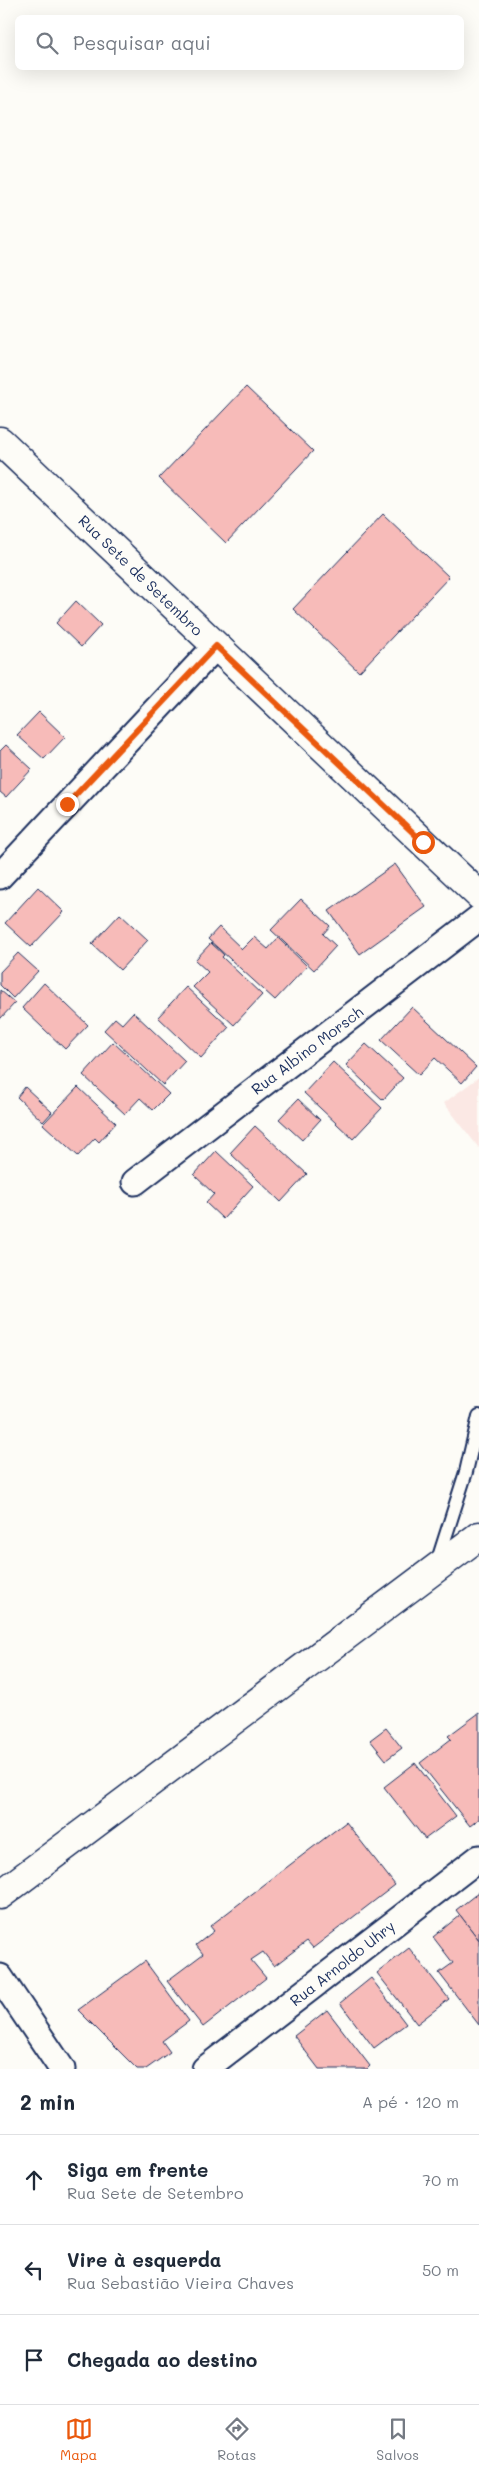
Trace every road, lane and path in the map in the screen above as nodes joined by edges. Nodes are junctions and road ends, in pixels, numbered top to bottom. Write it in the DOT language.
graph roads {
  1 [pos="0,441"];
  2 [pos="216,646"];
  3 [pos="0,876"];
  4 [pos="479,895"];
  5 [pos="479,918"];
  6 [pos="134,1182"];
  7 [pos="479,1416"];
  8 [pos="479,1536"];
  9 [pos="435,1568"];
  10 [pos="479,1858"];
  11 [pos="0,1895"];
  12 [pos="0,1977"];
  13 [pos="62,2069"];
  14 [pos="205,2069"];
  1 -- 2 [label="main road, Rua Sete de Setembro"];
  2 -- 3 [label="street"];
  2 -- 4 [label="main road, Rua Sete de Setembro"];
  5 -- 6 [label="street, Rua Albino Morsch"];
  7 -- 9 [label="lane"];
  8 -- 9 [label="main road"];
  9 -- 11 [label="main road"];
  10 -- 14 [label="street, Rua Arnoldo Uhry"];
  12 -- 13 [label="street"];
}
